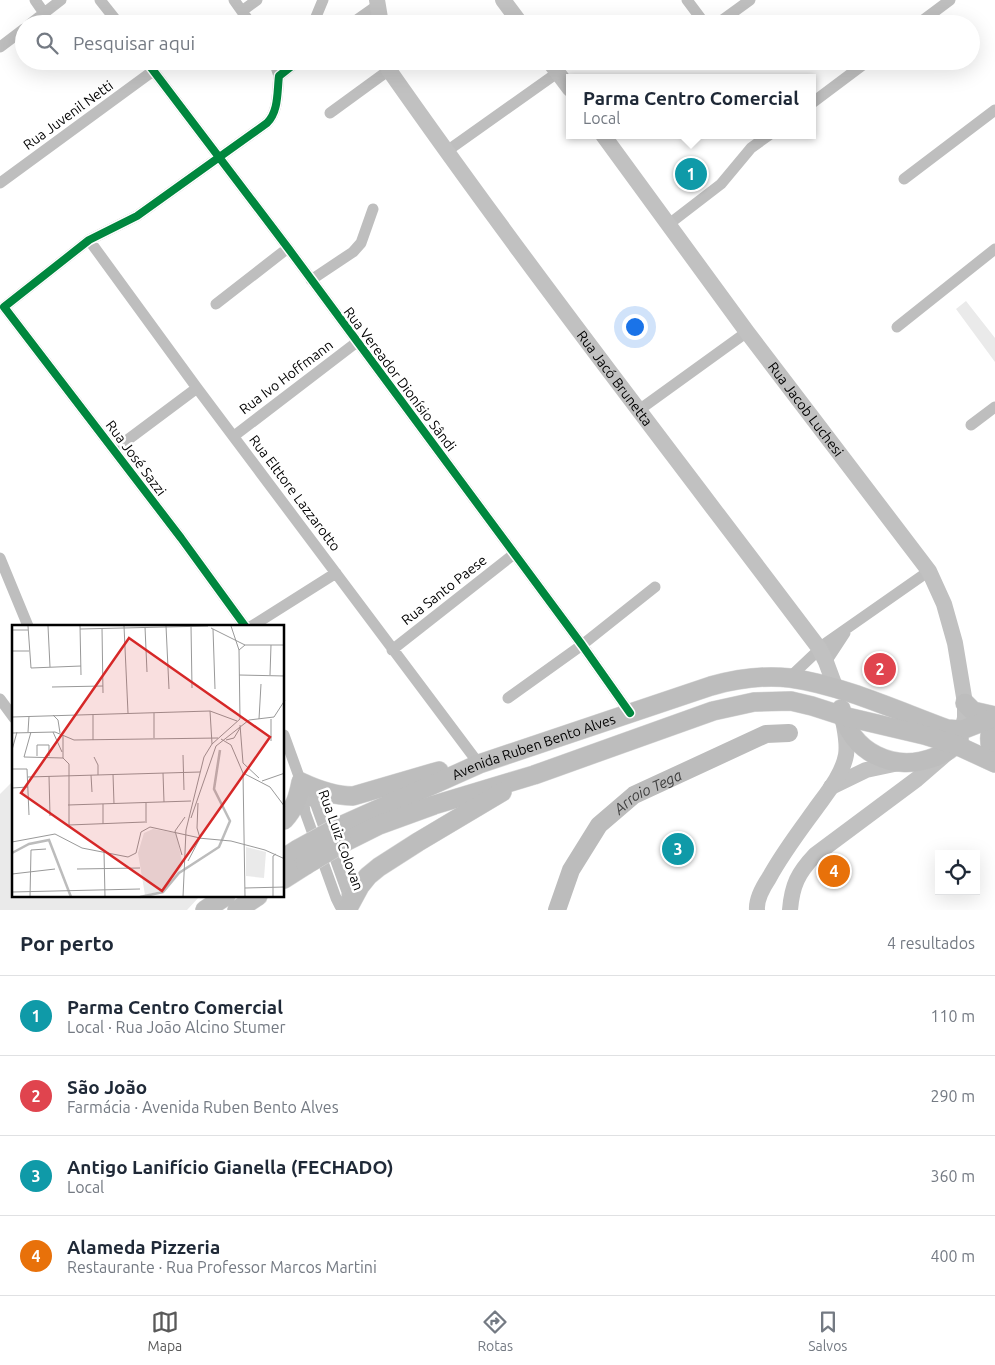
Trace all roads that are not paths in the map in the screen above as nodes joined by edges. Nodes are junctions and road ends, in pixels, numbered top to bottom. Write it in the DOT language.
graph roads {
  1 [pos="34,0"];
  2 [pos="61,0"];
  3 [pos="100,0"];
  4 [pos="234,0"];
  5 [pos="257,0"];
  6 [pos="323,0"];
  7 [pos="503,0"];
  8 [pos="688,0"];
  9 [pos="750,0"];
  10 [pos="950,0"];
  11 [pos="378,3"];
  12 [pos="242,11"];
  13 [pos="44,13"];
  14 [pos="41,15"];
  15 [pos="111,15"];
  16 [pos="245,15"];
  17 [pos="317,15"];
  18 [pos="363,15"];
  19 [pos="514,15"];
  20 [pos="698,15"];
  21 [pos="729,15"];
  22 [pos="930,15"];
  23 [pos="15,36"];
  24 [pos="0,47"];
  25 [pos="145,70"];
  26 [pos="153,70"];
  27 [pos="277,70"];
  28 [pos="286,70"];
  29 [pos="384,70"];
  30 [pos="392,70"];
  31 [pos="549,70"];
  32 [pos="555,70"];
  33 [pos="856,70"];
  34 [pos="279,76"];
  35 [pos="566,84"];
  36 [pos="816,100"];
  37 [pos="995,110"];
  38 [pos="330,113"];
  39 [pos="606,139"];
  40 [pos="763,139"];
  41 [pos="447,152"];
  42 [pos="220,158"];
  43 [pos="904,179"];
  44 [pos="0,183"];
  45 [pos="373,209"];
  46 [pos="669,224"];
  47 [pos="89,240"];
  48 [pos="288,248"];
  49 [pos="995,248"];
  50 [pos="311,280"];
  51 [pos="216,304"];
  52 [pos="897,327"];
  53 [pos="747,332"];
  54 [pos="357,342"];
  55 [pos="197,388"];
  56 [pos="995,407"];
  57 [pos="639,410"];
  58 [pos="971,425"];
  59 [pos="234,436"];
  60 [pos="114,450"];
  61 [pos="514,554"];
  62 [pos="0,558"];
  63 [pos="928,571"];
  64 [pos="336,573"];
  65 [pos="655,587"];
  66 [pos="28,625"];
  67 [pos="244,625"];
  68 [pos="254,625"];
  69 [pos="582,645"];
  70 [pos="392,650"];
  71 [pos="823,655"];
  72 [pos="789,678"];
  73 [pos="836,688"];
  74 [pos="508,698"];
  75 [pos="0,699"];
  76 [pos="966,703"];
  77 [pos="630,713"];
  78 [pos="12,715"];
  79 [pos="843,716"];
  80 [pos="995,718"];
  81 [pos="285,738"];
  82 [pos="959,738"];
  83 [pos="995,756"];
  84 [pos="900,763"];
  85 [pos="995,763"];
  86 [pos="470,767"];
  87 [pos="534,776"];
  88 [pos="301,782"];
  89 [pos="831,787"];
  90 [pos="285,819"];
  91 [pos="340,836"];
  92 [pos="296,857"];
  93 [pos="285,877"];
  94 [pos="208,898"];
  95 [pos="223,898"];
  96 [pos="255,898"];
  97 [pos="791,904"];
  98 [pos="755,908"];
  99 [pos="197,910"];
  100 [pos="205,910"];
  101 [pos="236,910"];
  102 [pos="346,910"];
  1 -- 13 [label="street"];
  2 -- 13 [label="street"];
  3 -- 15 [label="street"];
  4 -- 12 [label="street"];
  5 -- 12 [label="street"];
  6 -- 17 [label="street"];
  7 -- 19 [label="street"];
  8 -- 20 [label="street"];
  9 -- 21 [label="street"];
  10 -- 22 [label="street"];
  11 -- 18 [label="street"];
  12 -- 16 [label="street"];
  13 -- 14 [label="street"];
  23 -- 24 [label="street"];
  25 -- 44 [label="street, Rua Juvenil Netti"];
  26 -- 42 [label="street, Rua Vereador Dionísio Sândi"];
  27 -- 34 [label="street"];
  28 -- 34 [label="street"];
  29 -- 38 [label="street"];
  30 -- 41 [label="street, Rua Jacó Brunetta"];
  31 -- 41 [label="street"];
  32 -- 35 [label="street"];
  33 -- 36 [label="street"];
  34 -- 42 [label="street"];
  37 -- 43 [label="street"];
  39 -- 46 [label="street, Rua Jacob Luchesi"];
  40 -- 46 [label="street"];
  41 -- 57 [label="street, Rua Jacó Brunetta"];
  42 -- 47 [label="street"];
  42 -- 48 [label="street, Rua Vereador Dionísio Sândi"];
  45 -- 50 [label="street"];
  46 -- 53 [label="street, Rua Jacob Luchesi"];
  47 -- 55 [label="street, Rua Elttore Lazzarotto"];
  47 -- 60 [label="street, Rua José Sazzi"];
  48 -- 50 [label="street, Rua Vereador Dionísio Sândi"];
  48 -- 51 [label="street"];
  49 -- 52 [label="street"];
  50 -- 54 [label="street, Rua Vereador Dionísio Sândi"];
  53 -- 57 [label="street"];
  53 -- 63 [label="street, Rua Jacob Luchesi"];
  54 -- 59 [label="street, Rua Ivo Hoffmann"];
  54 -- 61 [label="street, Rua Vereador Dionísio Sândi"];
  55 -- 59 [label="street, Rua Elttore Lazzarotto"];
  55 -- 60 [label="street"];
  56 -- 58 [label="street"];
  57 -- 71 [label="street, Rua Jacó Brunetta"];
  59 -- 64 [label="street, Rua Elttore Lazzarotto"];
  60 -- 67 [label="street, Rua José Sazzi"];
  61 -- 69 [label="street, Rua Vereador Dionísio Sândi"];
  61 -- 70 [label="street, Rua Santo Paese"];
  62 -- 66 [label="street"];
  63 -- 71 [label="street"];
  63 -- 76 [label="street, Rua Jacob Luchesi"];
  64 -- 68 [label="street"];
  64 -- 70 [label="street, Rua Elttore Lazzarotto"];
  65 -- 69 [label="street"];
  69 -- 74 [label="street"];
  69 -- 77 [label="street, Rua Vereador Dionísio Sândi"];
  70 -- 86 [label="street, Rua Elttore Lazzarotto"];
  71 -- 72 [label="street"];
  71 -- 73 [label="street, Rua Jacó Brunetta"];
  72 -- 73 [label="main road, Avenida Ruben Bento Alves"];
  72 -- 77 [label="main road, Avenida Ruben Bento Alves"];
  73 -- 79 [label="main road"];
  73 -- 82 [label="main road, Avenida Ruben Bento Alves"];
  75 -- 78 [label="street"];
  76 -- 80 [label="main road"];
  76 -- 82 [label="street, Rua Jacob Luchesi"];
  77 -- 86 [label="main road, Avenida Ruben Bento Alves"];
  79 -- 82 [label="main road, Avenida Ruben Bento Alves"];
  79 -- 84 [label="main road"];
  79 -- 87 [label="main road, Avenida Ruben Bento Alves"];
  79 -- 89 [label="street"];
  80 -- 82 [label="main road"];
  80 -- 83 [label="main road"];
  81 -- 88 [label="street, Rua Luiz Colovan"];
  82 -- 84 [label="main road"];
  82 -- 85 [label="main road, Avenida Ruben Bento Alves"];
  82 -- 97 [label="street"];
  84 -- 89 [label="street"];
  86 -- 88 [label="main road"];
  86 -- 91 [label="main road, Avenida Ruben Bento Alves"];
  87 -- 91 [label="main road, Avenida Ruben Bento Alves"];
  87 -- 102 [label="main road"];
  88 -- 90 [label="main road"];
  88 -- 102 [label="street, Rua Luiz Colovan"];
  89 -- 98 [label="street"];
  91 -- 92 [label="main road, Avenida Ruben Bento Alves, bridge"];
  92 -- 93 [label="main road, Avenida Ruben Bento Alves"];
  94 -- 99 [label="main road"];
  95 -- 100 [label="main road"];
  96 -- 101 [label="main road"];
}
